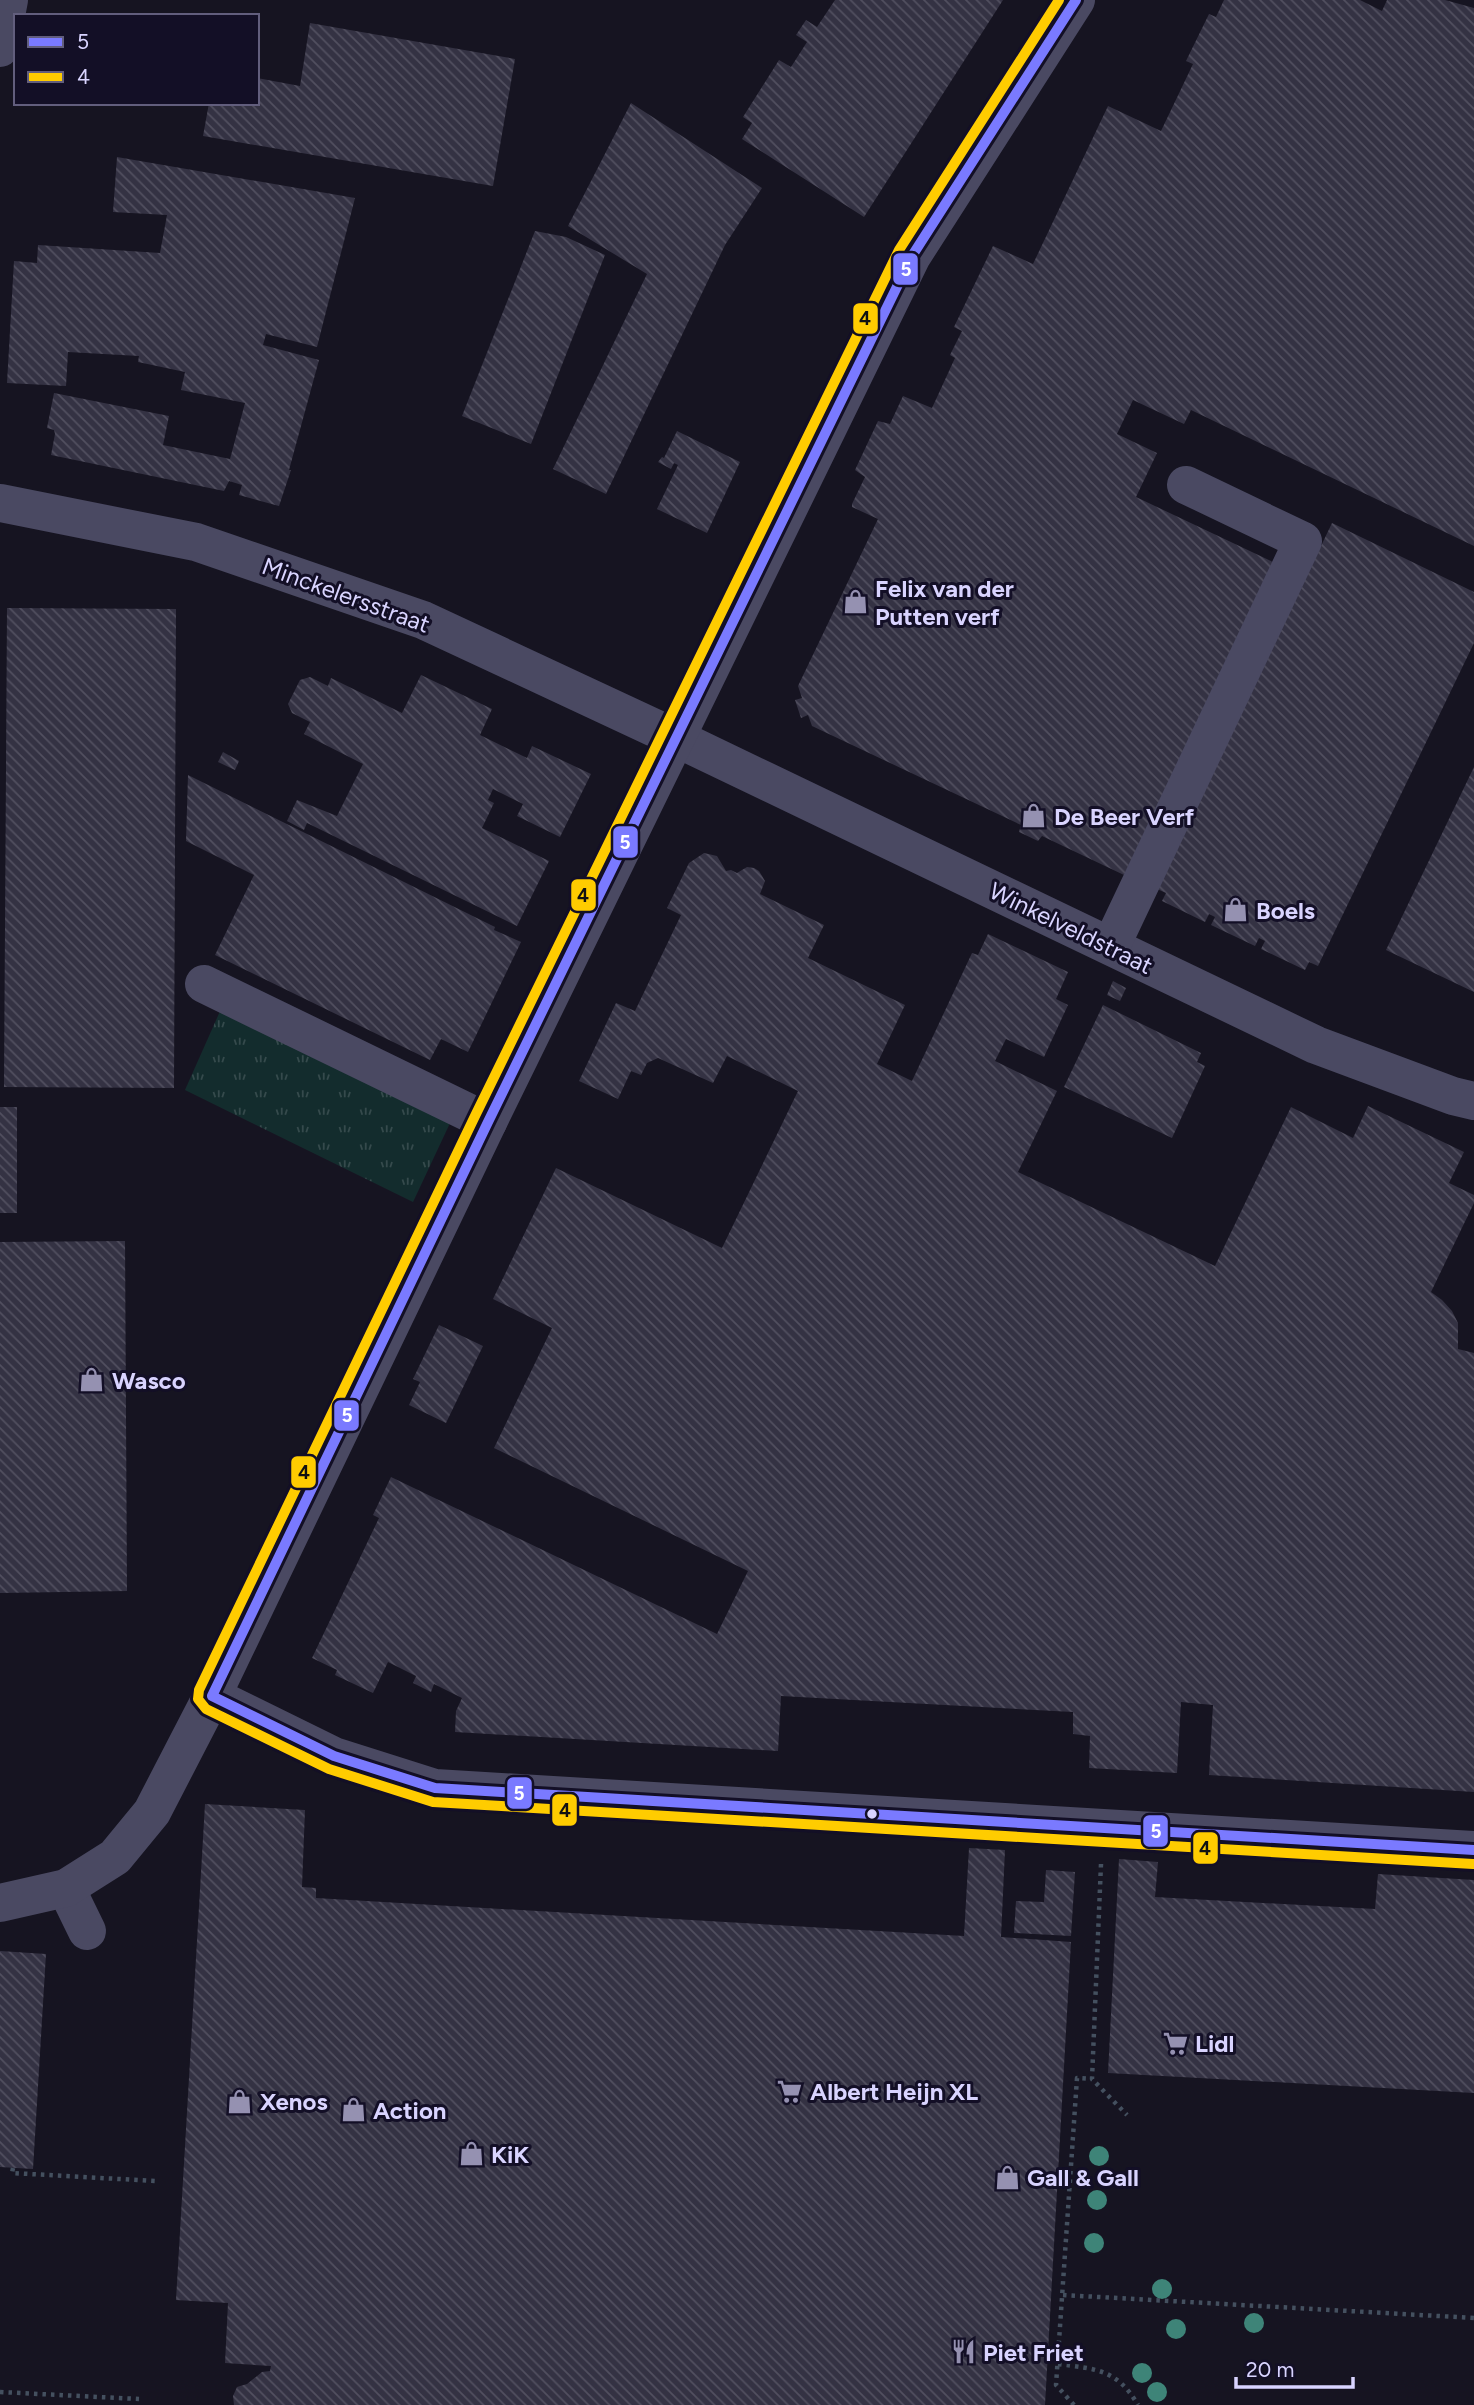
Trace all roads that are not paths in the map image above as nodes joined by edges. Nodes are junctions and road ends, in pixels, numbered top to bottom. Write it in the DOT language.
graph roads {
  1 [pos="9,0"];
  2 [pos="1076,0"];
  3 [pos="0,48"];
  4 [pos="1186,485"];
  5 [pos="0,503"];
  6 [pos="676,738"];
  7 [pos="1111,946"];
  8 [pos="204,984"];
  9 [pos="1474,1101"];
  10 [pos="488,1122"];
  11 [pos="212,1696"];
  12 [pos="1474,1850"];
  13 [pos="66,1888"];
  14 [pos="0,1903"];
  15 [pos="87,1931"];
  1 -- 3 [label="street"];
  2 -- 6 [label="street"];
  4 -- 7 [label="street"];
  5 -- 6 [label="street, Minckelersstraat"];
  6 -- 7 [label="street, Winkelveldstraat"];
  6 -- 10 [label="street"];
  7 -- 9 [label="street, Winkelveldstraat"];
  8 -- 10 [label="street"];
  10 -- 11 [label="street"];
  11 -- 12 [label="street"];
  11 -- 13 [label="street"];
  13 -- 14 [label="street"];
  13 -- 15 [label="street"];
}
